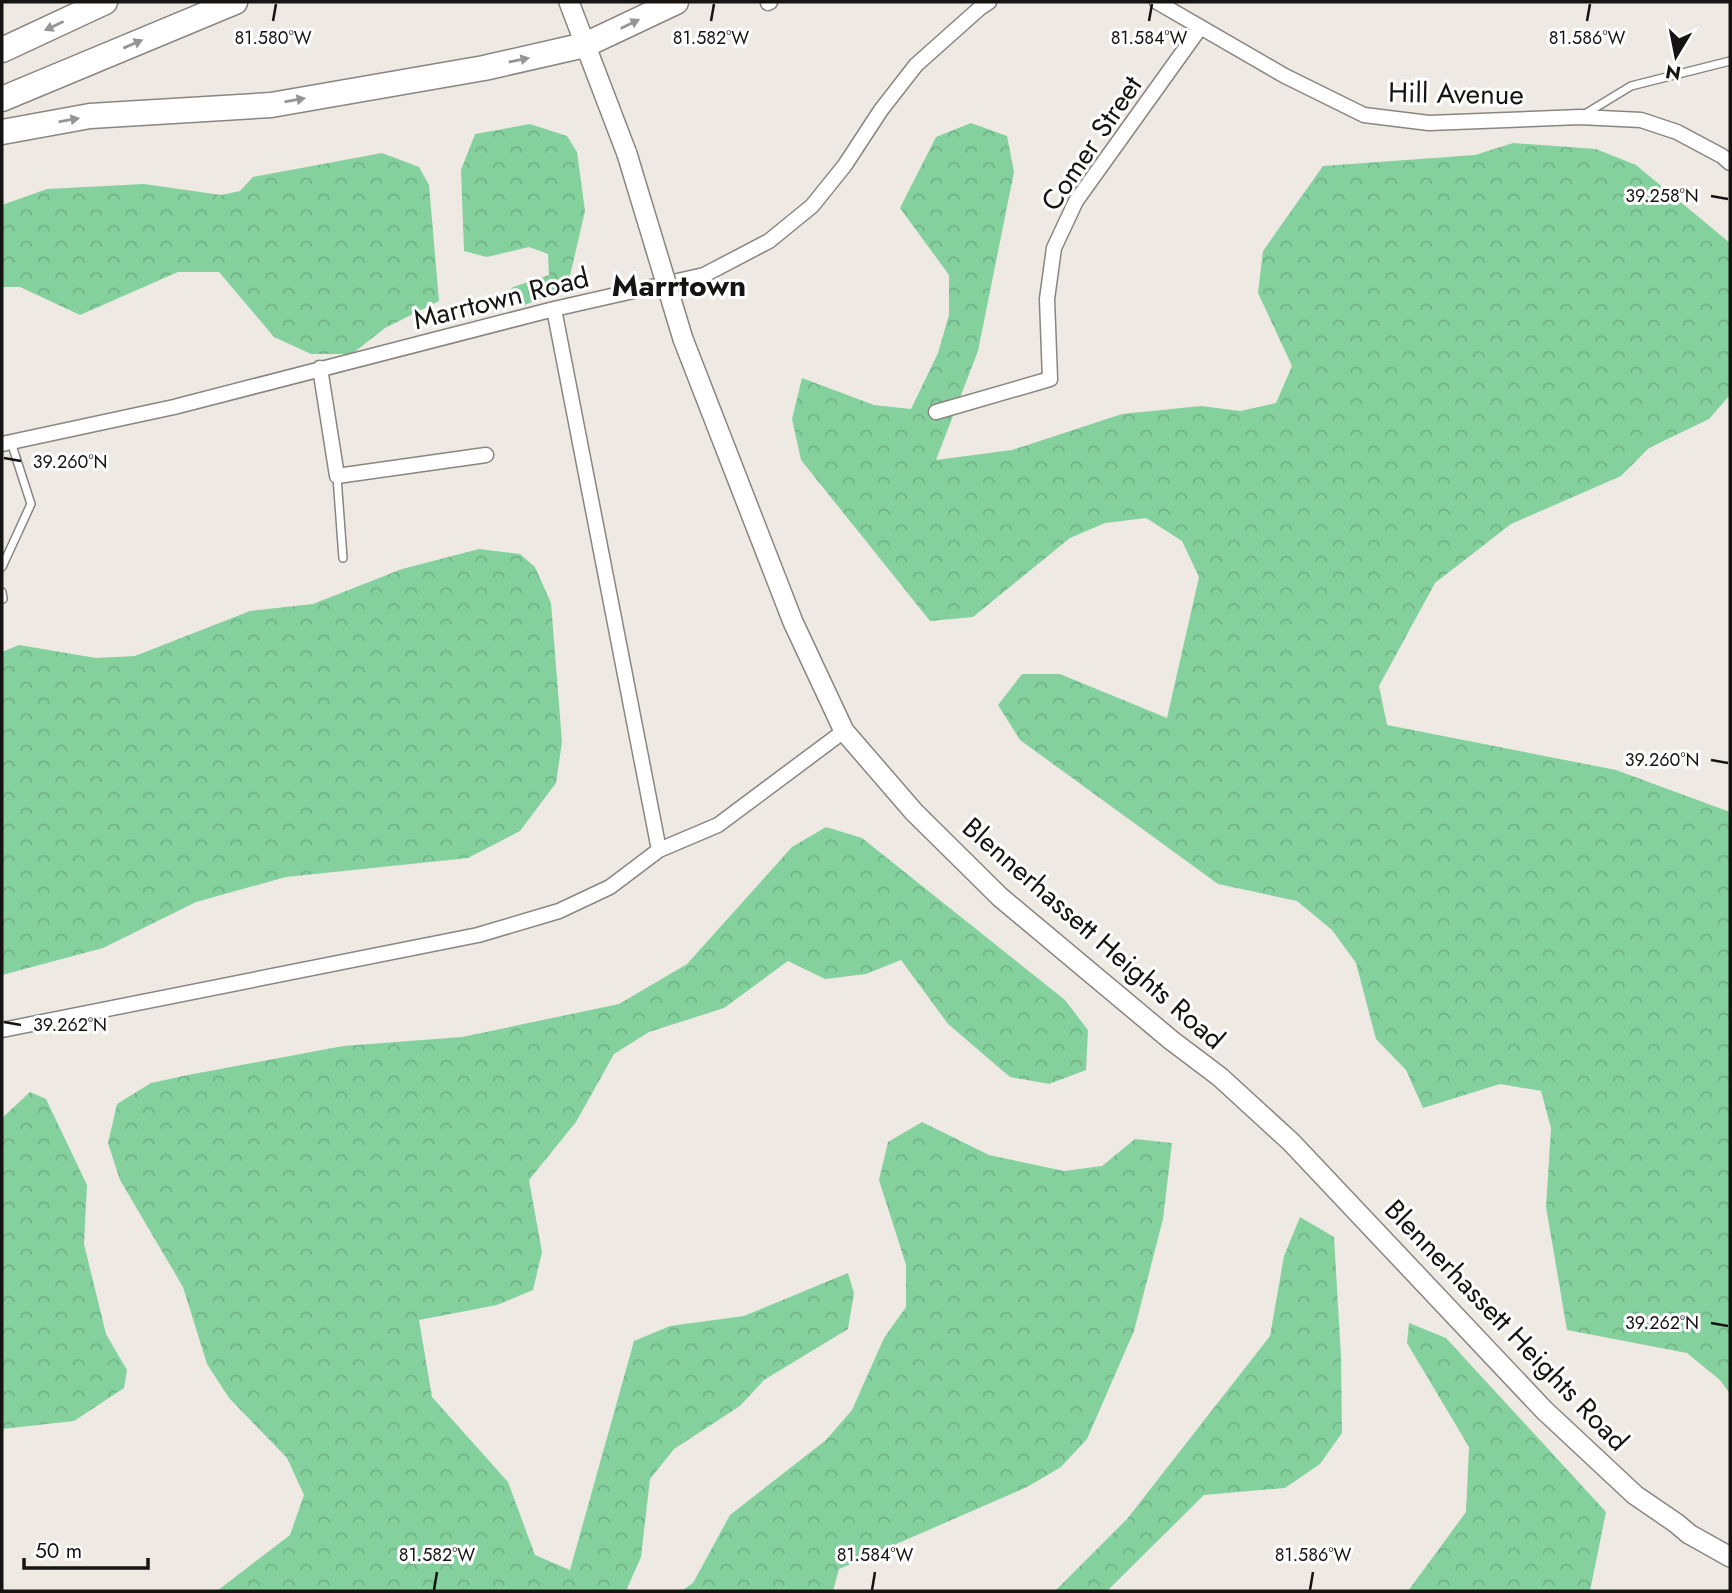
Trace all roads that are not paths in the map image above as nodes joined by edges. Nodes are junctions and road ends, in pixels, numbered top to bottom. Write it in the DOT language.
graph roads {
  1 [pos="105,2"];
  2 [pos="234,2"];
  3 [pos="569,2"];
  4 [pos="676,2"];
  5 [pos="989,2"];
  6 [pos="1157,2"];
  7 [pos="1200,28"];
  8 [pos="585,45"];
  9 [pos="2,50"];
  10 [pos="1730,61"];
  11 [pos="2,99"];
  12 [pos="1580,117"];
  13 [pos="2,132"];
  14 [pos="1730,163"];
  15 [pos="554,309"];
  16 [pos="320,368"];
  17 [pos="936,412"];
  18 [pos="6,443"];
  19 [pos="486,455"];
  20 [pos="337,476"];
  21 [pos="343,558"];
  22 [pos="2,567"];
  23 [pos="2,592"];
  24 [pos="3,599"];
  25 [pos="844,731"];
  26 [pos="659,850"];
  27 [pos="2,1030"];
  28 [pos="1730,1557"];
  1 -- 9 [label="highway, one-way"];
  11 -- 2 [label="highway, one-way"];
  3 -- 8 [label="street, Blennerhassett Heights Road"];
  8 -- 4 [label="highway, one-way"];
  5 -- 15 [label="street, Marrtown Road"];
  6 -- 7 [label="street, Hill Avenue"];
  7 -- 12 [label="street, Hill Avenue"];
  7 -- 17 [label="street, Comer Street"];
  13 -- 8 [label="highway, one-way"];
  8 -- 25 [label="street, Blennerhassett Heights Road, bridge"];
  10 -- 12 [label="lane"];
  12 -- 14 [label="street, Hill Avenue"];
  15 -- 16 [label="street, Marrtown Road"];
  15 -- 26 [label="street"];
  16 -- 18 [label="street, Marrtown Road"];
  16 -- 20 [label="street"];
  18 -- 22 [label="lane"];
  19 -- 20 [label="street"];
  20 -- 21 [label="lane"];
  23 -- 24 [label="lane"];
  25 -- 26 [label="street"];
  25 -- 28 [label="street, Blennerhassett Heights Road"];
  26 -- 27 [label="street"];
}
